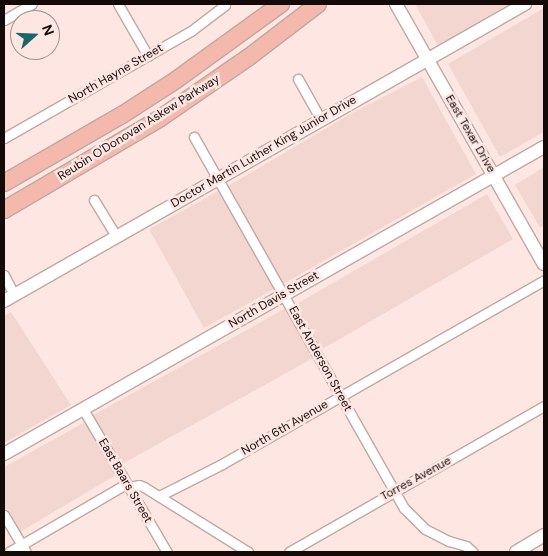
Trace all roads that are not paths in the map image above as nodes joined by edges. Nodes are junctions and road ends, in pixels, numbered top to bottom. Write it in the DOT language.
graph roads {
  1 [pos="32,4"];
  2 [pos="118,4"];
  3 [pos="281,4"];
  4 [pos="318,4"];
  5 [pos="396,4"];
  6 [pos="524,4"];
  7 [pos="225,5"];
  8 [pos="4,20"];
  9 [pos="148,56"];
  10 [pos="428,59"];
  11 [pos="298,79"];
  12 [pos="321,120"];
  13 [pos="194,137"];
  14 [pos="4,138"];
  15 [pos="544,147"];
  16 [pos="494,175"];
  17 [pos="218,179"];
  18 [pos="4,183"];
  19 [pos="94,200"];
  20 [pos="4,210"];
  21 [pos="116,236"];
  22 [pos="544,264"];
  23 [pos="4,276"];
  24 [pos="544,280"];
  25 [pos="284,295"];
  26 [pos="9,298"];
  27 [pos="341,396"];
  28 [pos="544,406"];
  29 [pos="83,409"];
  30 [pos="4,454"];
  31 [pos="127,486"];
  32 [pos="394,491"];
  33 [pos="159,496"];
  34 [pos="4,515"];
  35 [pos="544,535"];
  36 [pos="24,548"];
  37 [pos="10,552"];
  38 [pos="167,552"];
  39 [pos="248,552"];
  40 [pos="289,552"];
  41 [pos="474,552"];
  42 [pos="516,552"];
  1 -- 8 [label="street"];
  2 -- 9 [label="street"];
  3 -- 18 [label="highway, Reubin O'Donovan Askew Parkway"];
  4 -- 20 [label="highway, Reubin O'Donovan Askew Parkway"];
  5 -- 10 [label="main road, East Texar Drive"];
  6 -- 10 [label="main road, Doctor Martin Luther King Junior Drive"];
  7 -- 9 [label="street, North Hayne Street"];
  9 -- 14 [label="street, North Hayne Street"];
  10 -- 12 [label="main road, Doctor Martin Luther King Junior Drive"];
  10 -- 16 [label="main road, East Texar Drive"];
  11 -- 12 [label="street"];
  12 -- 17 [label="main road, Doctor Martin Luther King Junior Drive"];
  13 -- 17 [label="street, East Anderson Street"];
  15 -- 16 [label="main road, North Davis Street"];
  16 -- 22 [label="main road, East Texar Drive"];
  16 -- 25 [label="main road, North Davis Street"];
  17 -- 21 [label="main road, Doctor Martin Luther King Junior Drive"];
  17 -- 25 [label="street, East Anderson Street"];
  19 -- 21 [label="street"];
  21 -- 26 [label="main road, Doctor Martin Luther King Junior Drive"];
  23 -- 26 [label="street"];
  24 -- 27 [label="street, North 6th Avenue"];
  25 -- 27 [label="street, East Anderson Street"];
  25 -- 29 [label="main road, North Davis Street"];
  27 -- 32 [label="street, East Anderson Street"];
  27 -- 33 [label="street, North 6th Avenue"];
  28 -- 32 [label="street, Torres Avenue"];
  29 -- 30 [label="main road, North Davis Street"];
  29 -- 31 [label="street, East Baars Street"];
  31 -- 33 [label="street"];
  31 -- 36 [label="street"];
  31 -- 38 [label="street, East Baars Street"];
  32 -- 40 [label="street, Torres Avenue"];
  32 -- 41 [label="street, East Anderson Street"];
  33 -- 39 [label="street"];
  34 -- 36 [label="street"];
  35 -- 42 [label="main road"];
  36 -- 37 [label="street"];
}
